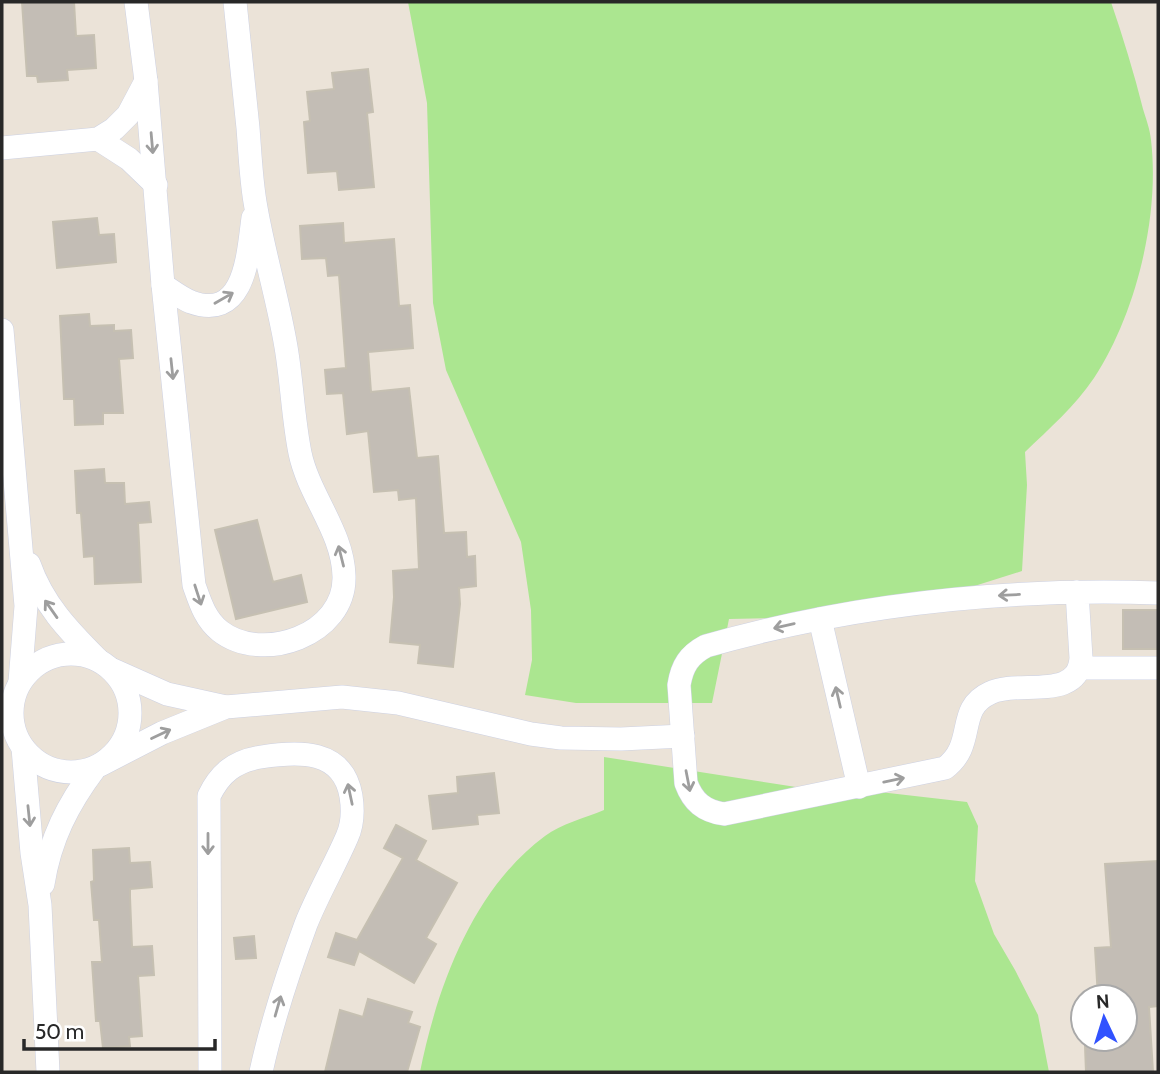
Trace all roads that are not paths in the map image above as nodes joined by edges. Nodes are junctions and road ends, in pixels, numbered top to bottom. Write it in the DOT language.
graph roads {
  1 [pos="136,2"];
  2 [pos="235,2"];
  3 [pos="146,81"];
  4 [pos="97,139"];
  5 [pos="2,148"];
  6 [pos="156,185"];
  7 [pos="255,202"];
  8 [pos="163,285"];
  9 [pos="2,330"];
  10 [pos="20,538"];
  11 [pos="1077,592"];
  12 [pos="1158,593"];
  13 [pos="820,619"];
  14 [pos="105,665"];
  15 [pos="1080,668"];
  16 [pos="1158,668"];
  17 [pos="20,682"];
  18 [pos="226,707"];
  19 [pos="683,736"];
  20 [pos="23,748"];
  21 [pos="97,766"];
  22 [pos="859,788"];
  23 [pos="40,905"];
  24 [pos="48,1072"];
  25 [pos="209,1072"];
  26 [pos="261,1072"];
  1 -- 3 [label="street"];
  2 -- 7 [label="street"];
  3 -- 4 [label="street"];
  3 -- 6 [label="street, one-way"];
  4 -- 5 [label="street"];
  4 -- 6 [label="street"];
  6 -- 8 [label="street"];
  8 -- 7 [label="street, one-way"];
  8 -- 7 [label="street, one-way"];
  9 -- 10 [label="street"];
  14 -- 10 [label="street, one-way"];
  10 -- 17 [label="street"];
  11 -- 12 [label="street"];
  11 -- 13 [label="street, one-way"];
  11 -- 15 [label="street"];
  13 -- 19 [label="street, one-way"];
  22 -- 13 [label="street, one-way"];
  14 -- 17 [label="street"];
  14 -- 18 [label="street"];
  14 -- 21 [label="street"];
  15 -- 16 [label="street"];
  22 -- 15 [label="street, one-way"];
  17 -- 20 [label="street"];
  18 -- 19 [label="street"];
  21 -- 18 [label="street, one-way"];
  19 -- 22 [label="street, one-way"];
  20 -- 21 [label="street"];
  20 -- 23 [label="street, one-way"];
  21 -- 23 [label="street"];
  23 -- 24 [label="street"];
  26 -- 25 [label="street, one-way"];
}
